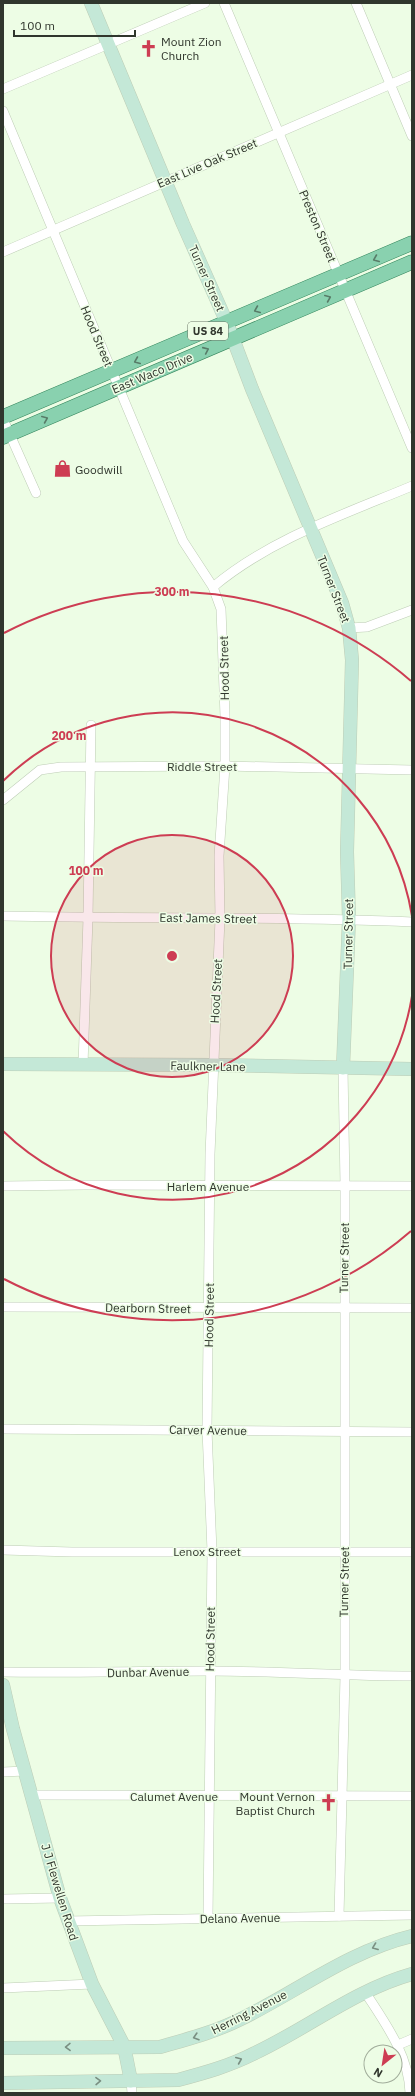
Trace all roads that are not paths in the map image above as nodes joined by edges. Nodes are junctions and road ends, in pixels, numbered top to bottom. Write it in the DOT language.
graph roads {
  1 [pos="91,3"];
  2 [pos="205,3"];
  3 [pos="224,3"];
  4 [pos="356,3"];
  5 [pos="108,44"];
  6 [pos="412,75"];
  7 [pos="390,84"];
  8 [pos="3,89"];
  9 [pos="3,111"];
  10 [pos="278,133"];
  11 [pos="412,136"];
  12 [pos="166,181"];
  13 [pos="53,231"];
  14 [pos="412,243"];
  15 [pos="3,252"];
  16 [pos="412,262"];
  17 [pos="339,275"];
  18 [pos="346,291"];
  19 [pos="227,323"];
  20 [pos="233,338"];
  21 [pos="112,372"];
  22 [pos="119,388"];
  23 [pos="3,418"];
  24 [pos="6,436"];
  25 [pos="412,448"];
  26 [pos="412,486"];
  27 [pos="36,493"];
  28 [pos="310,529"];
  29 [pos="213,587"];
  30 [pos="412,610"];
  31 [pos="349,628"];
  32 [pos="91,725"];
  33 [pos="89,765"];
  34 [pos="225,766"];
  35 [pos="349,769"];
  36 [pos="412,770"];
  37 [pos="3,800"];
  38 [pos="3,916"];
  39 [pos="88,918"];
  40 [pos="349,918"];
  41 [pos="220,919"];
  42 [pos="412,922"];
  43 [pos="3,1064"];
  44 [pos="83,1065"];
  45 [pos="213,1065"];
  46 [pos="343,1068"];
  47 [pos="412,1069"];
  48 [pos="345,1185"];
  49 [pos="3,1186"];
  50 [pos="210,1186"];
  51 [pos="412,1186"];
  52 [pos="3,1307"];
  53 [pos="344,1307"];
  54 [pos="412,1308"];
  55 [pos="209,1309"];
  56 [pos="3,1429"];
  57 [pos="207,1430"];
  58 [pos="344,1432"];
  59 [pos="412,1432"];
  60 [pos="3,1550"];
  61 [pos="212,1551"];
  62 [pos="345,1552"];
  63 [pos="412,1552"];
  64 [pos="210,1671"];
  65 [pos="3,1672"];
  66 [pos="345,1676"];
  67 [pos="412,1676"];
  68 [pos="3,1685"];
  69 [pos="25,1771"];
  70 [pos="3,1772"];
  71 [pos="32,1795"];
  72 [pos="210,1796"];
  73 [pos="343,1796"];
  74 [pos="412,1796"];
  75 [pos="60,1898"];
  76 [pos="3,1899"];
  77 [pos="412,1915"];
  78 [pos="339,1916"];
  79 [pos="208,1919"];
  80 [pos="67,1921"];
  81 [pos="412,1936"];
  82 [pos="412,1974"];
  83 [pos="92,1984"];
  84 [pos="3,1988"];
  85 [pos="365,1992"];
  86 [pos="412,2039"];
  87 [pos="397,2044"];
  88 [pos="400,2044"];
  89 [pos="124,2046"];
  90 [pos="3,2048"];
  91 [pos="403,2060"];
  92 [pos="3,2083"];
  93 [pos="131,2087"];
  94 [pos="410,2093"];
  1 -- 5 [label="street, Turner Street"];
  2 -- 5 [label="street"];
  3 -- 10 [label="street, Preston Street"];
  4 -- 7 [label="street"];
  5 -- 8 [label="street"];
  5 -- 12 [label="street, Turner Street"];
  6 -- 7 [label="street, East Live Oak Street"];
  7 -- 10 [label="street, East Live Oak Street"];
  7 -- 11 [label="street"];
  9 -- 13 [label="street, Hood Street"];
  10 -- 12 [label="street, East Live Oak Street"];
  10 -- 17 [label="street, Preston Street"];
  12 -- 13 [label="street, East Live Oak Street"];
  12 -- 19 [label="street, Turner Street"];
  13 -- 15 [label="street, East Live Oak Street"];
  13 -- 21 [label="street, Hood Street"];
  14 -- 17 [label="main road, East Waco Drive / US 84, one-way"];
  16 -- 18 [label="main road, East Waco Drive / US 84"];
  17 -- 18 [label="street, Preston Street"];
  17 -- 19 [label="main road, East Waco Drive / US 84, one-way"];
  20 -- 18 [label="main road, East Waco Drive / US 84, one-way"];
  18 -- 25 [label="street, Preston Street"];
  19 -- 20 [label="street, Turner Street"];
  19 -- 21 [label="main road, East Waco Drive / US 84, one-way"];
  22 -- 20 [label="main road, East Waco Drive / US 84, one-way"];
  20 -- 28 [label="street, Turner Street"];
  21 -- 22 [label="street, Hood Street"];
  21 -- 23 [label="main road, East Waco Drive / US 84"];
  24 -- 22 [label="main road, East Waco Drive / US 84, one-way"];
  22 -- 29 [label="street, Hood Street"];
  23 -- 24 [label="street"];
  24 -- 27 [label="street"];
  26 -- 28 [label="street"];
  28 -- 29 [label="street"];
  28 -- 31 [label="street, Turner Street"];
  29 -- 34 [label="street, Hood Street"];
  30 -- 31 [label="street"];
  31 -- 35 [label="street, Turner Street"];
  32 -- 33 [label="street"];
  33 -- 34 [label="street, Riddle Street"];
  33 -- 37 [label="street, Riddle Street"];
  33 -- 39 [label="street"];
  34 -- 35 [label="street, Riddle Street"];
  34 -- 41 [label="street, Hood Street"];
  35 -- 36 [label="street, Riddle Street"];
  35 -- 40 [label="street, Turner Street"];
  38 -- 39 [label="street, East James Street"];
  39 -- 41 [label="street, East James Street"];
  39 -- 44 [label="street"];
  40 -- 41 [label="street, East James Street"];
  40 -- 42 [label="street, East James Street"];
  40 -- 46 [label="street, Turner Street"];
  41 -- 45 [label="street, Hood Street"];
  43 -- 44 [label="street, Faulkner Lane"];
  44 -- 45 [label="street, Faulkner Lane"];
  45 -- 46 [label="street, Faulkner Lane"];
  45 -- 50 [label="street, Hood Street"];
  46 -- 47 [label="street, Faulkner Lane"];
  46 -- 48 [label="street, Turner Street"];
  48 -- 50 [label="street, Harlem Avenue"];
  48 -- 51 [label="street, Harlem Avenue"];
  48 -- 53 [label="street, Turner Street"];
  49 -- 50 [label="street, Harlem Avenue"];
  50 -- 55 [label="street, Hood Street"];
  52 -- 55 [label="street, Dearborn Street"];
  53 -- 54 [label="street, Dearborn Street"];
  53 -- 55 [label="street, Dearborn Street"];
  53 -- 58 [label="street, Turner Street"];
  55 -- 57 [label="street, Hood Street"];
  56 -- 57 [label="street, Carver Avenue"];
  57 -- 58 [label="street, Carver Avenue"];
  57 -- 61 [label="street, Hood Street"];
  58 -- 59 [label="street, Carver Avenue"];
  58 -- 62 [label="street, Turner Street"];
  60 -- 61 [label="street, Lenox Street"];
  61 -- 62 [label="street, Lenox Street"];
  61 -- 64 [label="street, Hood Street"];
  62 -- 63 [label="street, Lenox Street"];
  62 -- 66 [label="street, Turner Street"];
  64 -- 65 [label="street, Dunbar Avenue"];
  64 -- 66 [label="street, Dunbar Avenue"];
  64 -- 72 [label="street, Hood Street"];
  66 -- 67 [label="street, Dunbar Avenue"];
  66 -- 73 [label="street, Turner Street"];
  68 -- 69 [label="street, J J Flewellen Road"];
  69 -- 70 [label="street"];
  69 -- 71 [label="street, J J Flewellen Road"];
  71 -- 72 [label="street, Calumet Avenue"];
  71 -- 75 [label="street, J J Flewellen Road"];
  72 -- 73 [label="street, Calumet Avenue"];
  72 -- 79 [label="street, Hood Street"];
  73 -- 74 [label="street, Calumet Avenue"];
  73 -- 78 [label="street, Turner Street"];
  75 -- 76 [label="street"];
  75 -- 80 [label="street, J J Flewellen Road"];
  77 -- 78 [label="street, Delano Avenue"];
  78 -- 79 [label="street, Delano Avenue"];
  79 -- 80 [label="street, Delano Avenue"];
  80 -- 83 [label="street, J J Flewellen Road"];
  81 -- 89 [label="street, Herring Avenue, one-way"];
  82 -- 85 [label="street"];
  83 -- 84 [label="street"];
  83 -- 89 [label="street, J J Flewellen Road"];
  85 -- 87 [label="street"];
  93 -- 85 [label="street, one-way"];
  86 -- 88 [label="street"];
  89 -- 90 [label="street, Herring Avenue, one-way"];
  89 -- 93 [label="street, J J Flewellen Road"];
  91 -- 94 [label="street"];
  92 -- 93 [label="street, one-way"];
}
